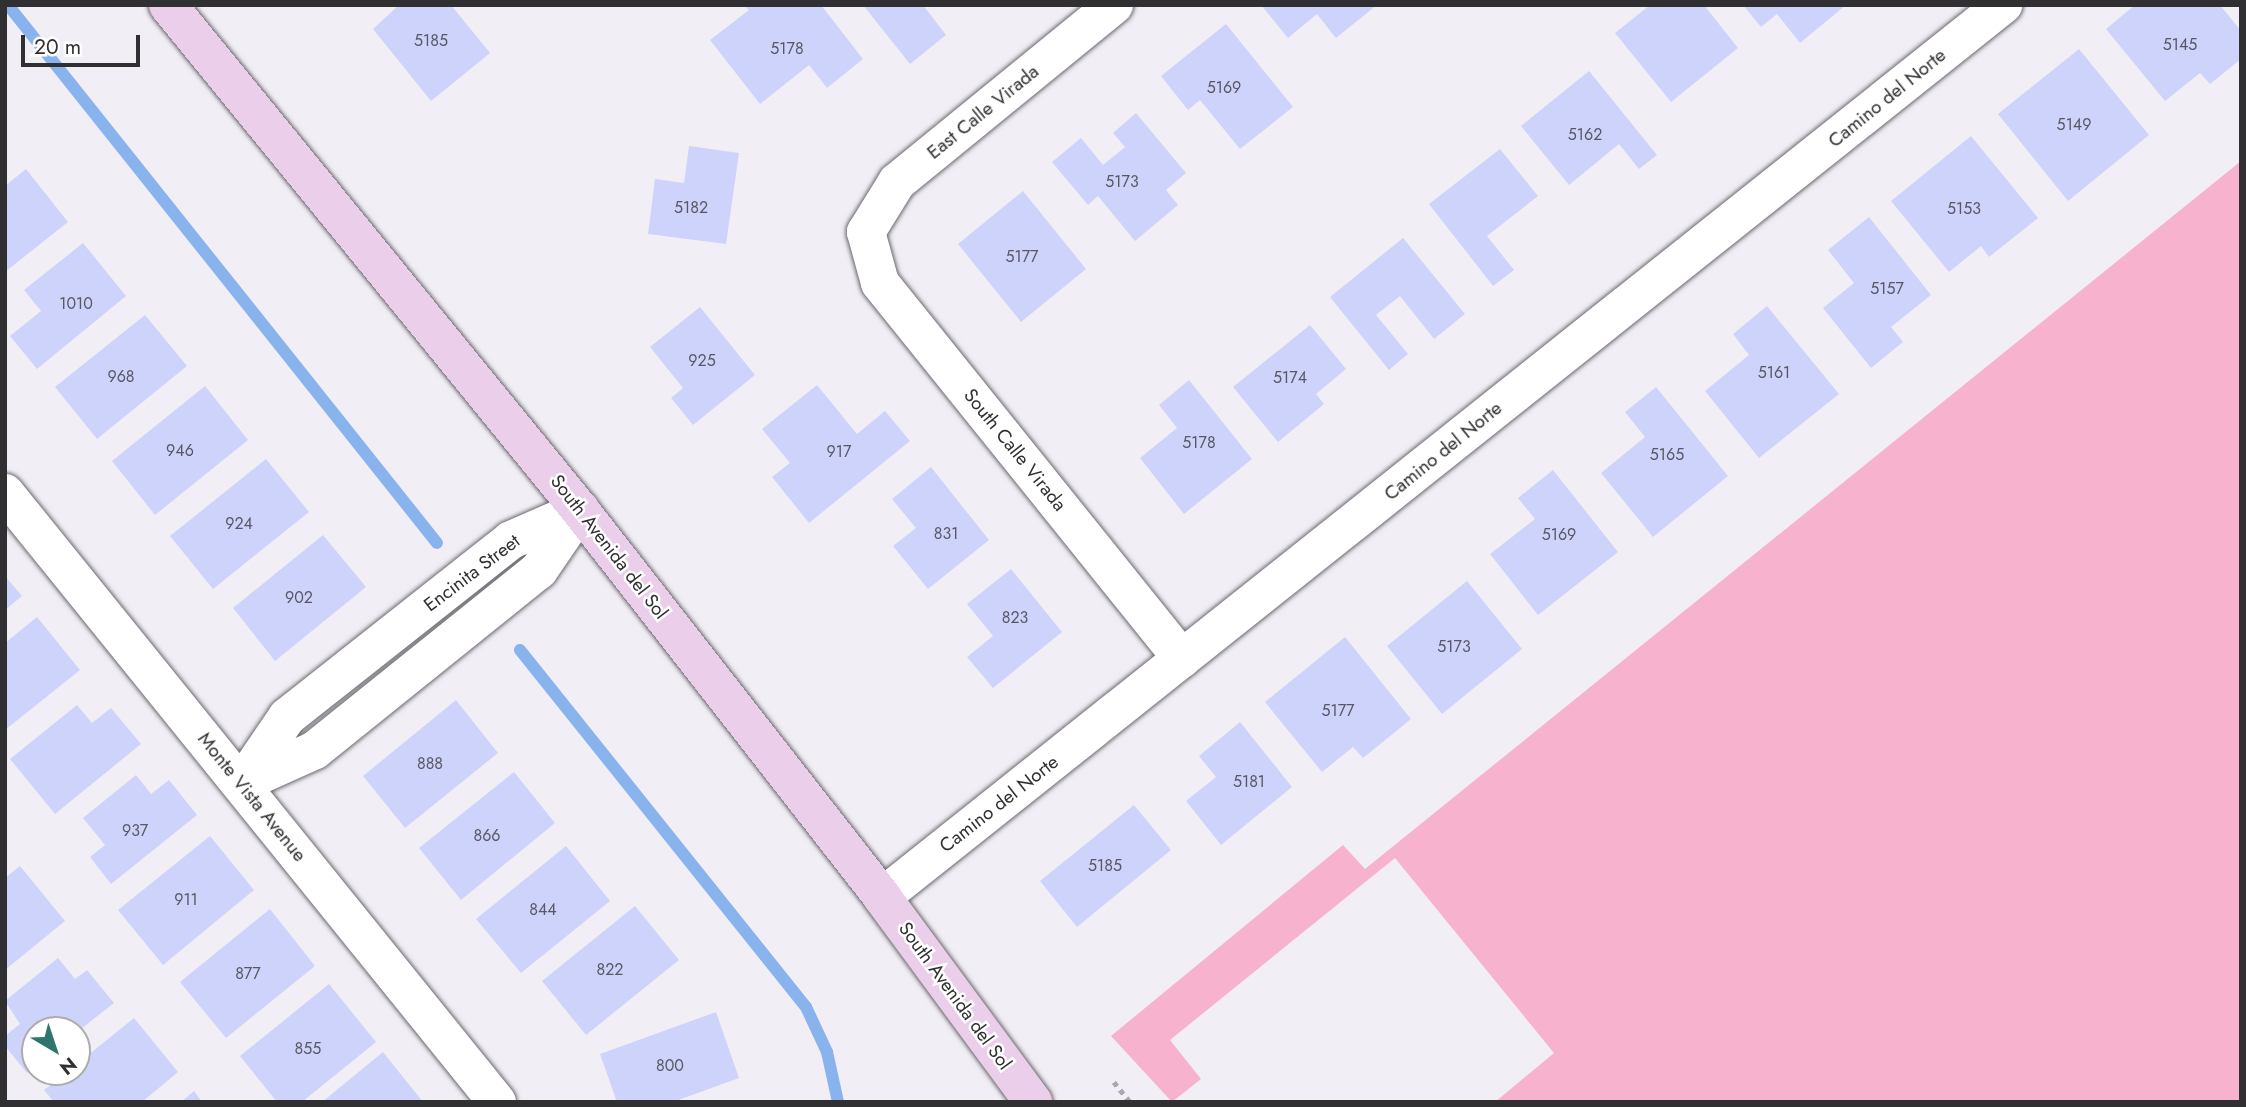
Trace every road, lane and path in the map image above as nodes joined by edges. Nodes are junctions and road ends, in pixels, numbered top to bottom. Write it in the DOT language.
graph roads {
  1 [pos="1114,5"];
  2 [pos="177,9"];
  3 [pos="1985,11"];
  4 [pos="866,232"];
  5 [pos="5,493"];
  6 [pos="580,510"];
  7 [pos="1182,659"];
  8 [pos="242,783"];
  9 [pos="882,897"];
  10 [pos="1114,1082"];
  11 [pos="497,1102"];
  12 [pos="1033,1102"];
  13 [pos="1130,1102"];
  1 -- 4 [label="street, East Calle Virada"];
  2 -- 6 [label="street, South Avenida del Sol"];
  3 -- 7 [label="street, Camino del Norte"];
  4 -- 7 [label="street, South Calle Virada"];
  5 -- 8 [label="street, Monte Vista Avenue"];
  6 -- 8 [label="street, Encinita Street"];
  6 -- 9 [label="street, South Avenida del Sol"];
  7 -- 9 [label="street, Camino del Norte"];
  8 -- 11 [label="street, Monte Vista Avenue"];
  9 -- 12 [label="street, South Avenida del Sol"];
  10 -- 13 [label="path"];
}
